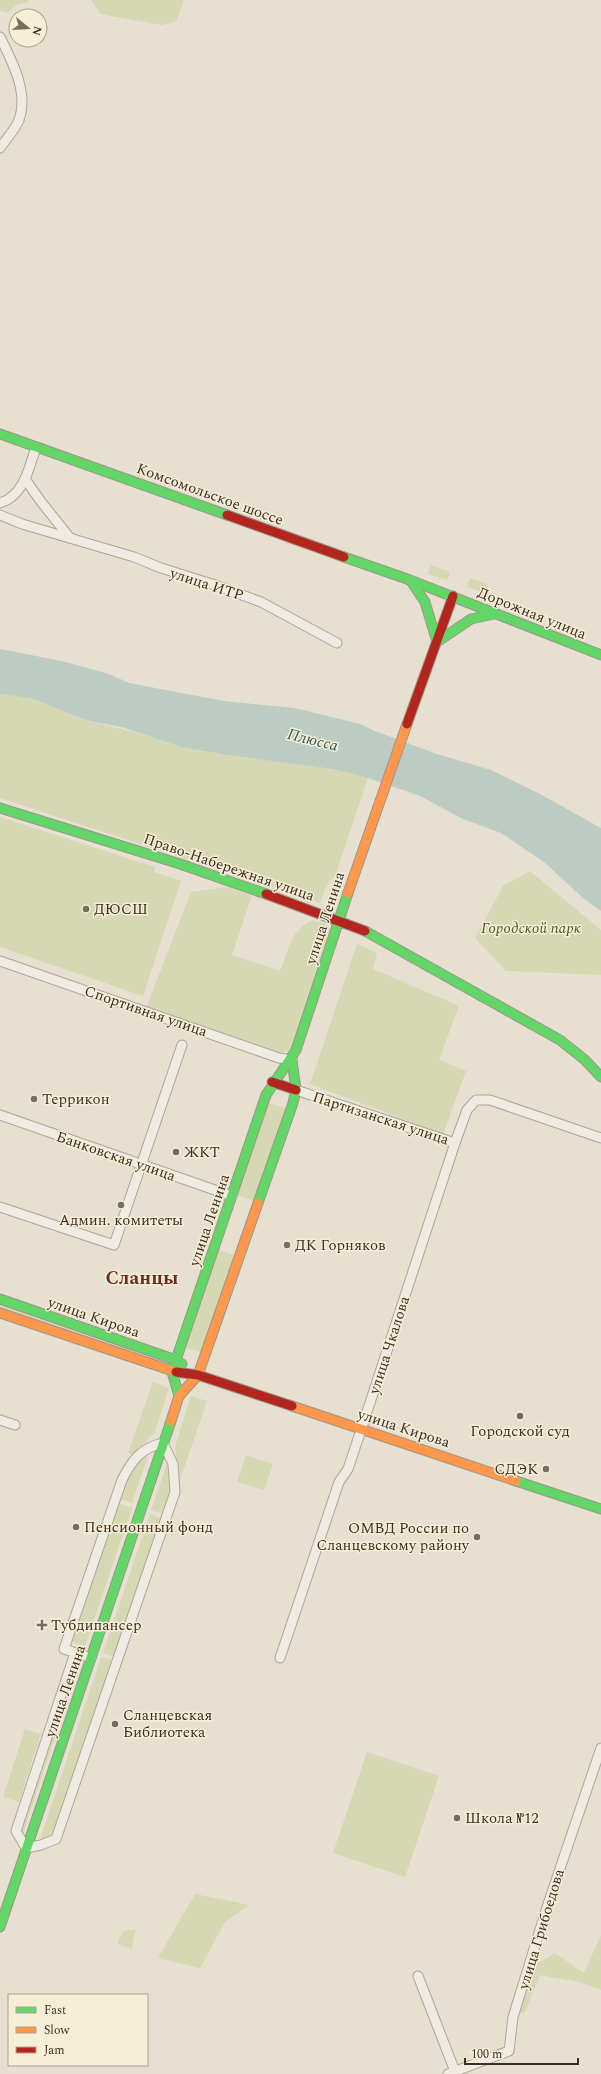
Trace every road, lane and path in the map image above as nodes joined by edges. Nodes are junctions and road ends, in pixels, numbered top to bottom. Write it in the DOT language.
graph roads {
  1 [pos="0,37"];
  2 [pos="0,148"];
  3 [pos="0,434"];
  4 [pos="36,447"];
  5 [pos="26,477"];
  6 [pos="0,503"];
  7 [pos="0,515"];
  8 [pos="70,538"];
  9 [pos="410,580"];
  10 [pos="453,596"];
  11 [pos="496,614"];
  12 [pos="438,642"];
  13 [pos="337,643"];
  14 [pos="601,655"];
  15 [pos="0,808"];
  16 [pos="339,920"];
  17 [pos="0,961"];
  18 [pos="182,1045"];
  19 [pos="292,1060"];
  20 [pos="601,1077"];
  21 [pos="272,1082"];
  22 [pos="296,1090"];
  23 [pos="0,1115"];
  24 [pos="601,1138"];
  25 [pos="455,1143"];
  26 [pos="141,1165"];
  27 [pos="232,1196"];
  28 [pos="0,1207"];
  29 [pos="0,1299"];
  30 [pos="0,1313"];
  31 [pos="176,1360"];
  32 [pos="172,1372"];
  33 [pos="198,1375"];
  34 [pos="179,1396"];
  35 [pos="0,1420"];
  36 [pos="15,1425"];
  37 [pos="362,1429"];
  38 [pos="163,1443"];
  39 [pos="601,1510"];
  40 [pos="75,1653"];
  41 [pos="91,1658"];
  42 [pos="280,1658"];
  43 [pos="601,1748"];
  44 [pos="26,1848"];
  45 [pos="0,1927"];
  46 [pos="418,1976"];
  47 [pos="453,2073"];
  1 -- 2 [label="street"];
  3 -- 4 [label="main road, Комсомольское шоссе"];
  4 -- 5 [label="street"];
  4 -- 9 [label="main road, Комсомольское шоссе"];
  5 -- 6 [label="street"];
  5 -- 8 [label="street"];
  7 -- 8 [label="street, улица ИТР"];
  8 -- 13 [label="street, улица ИТР"];
  9 -- 10 [label="main road, Комсомольское шоссе"];
  9 -- 12 [label="main road"];
  10 -- 11 [label="main road, Дорожная улица"];
  10 -- 12 [label="main road"];
  11 -- 12 [label="main road"];
  11 -- 14 [label="main road, Дорожная улица"];
  12 -- 16 [label="main road, улица Ленина"];
  15 -- 16 [label="main road, Право-Набережная улица"];
  16 -- 19 [label="main road, улица Ленина"];
  16 -- 20 [label="main road, Право-Набережная улица"];
  17 -- 19 [label="street, Спортивная улица"];
  18 -- 26 [label="street"];
  19 -- 21 [label="main road, улица Ленина"];
  19 -- 22 [label="main road, улица Ленина"];
  21 -- 22 [label="main road"];
  21 -- 27 [label="main road, улица Ленина"];
  22 -- 25 [label="street, Партизанская улица"];
  22 -- 33 [label="main road, улица Ленина"];
  23 -- 26 [label="street, Банковская улица"];
  24 -- 25 [label="street, Партизанская улица"];
  25 -- 37 [label="street, улица Чкалова"];
  26 -- 27 [label="street, Банковская улица"];
  26 -- 28 [label="street"];
  27 -- 31 [label="main road, улица Ленина"];
  29 -- 31 [label="main road, улица Кирова"];
  30 -- 32 [label="main road, улица Кирова"];
  31 -- 32 [label="main road, улица Ленина"];
  31 -- 33 [label="main road, улица Кирова"];
  32 -- 33 [label="main road, улица Кирова"];
  32 -- 34 [label="main road"];
  33 -- 34 [label="main road, улица Ленина"];
  33 -- 37 [label="main road, улица Кирова"];
  34 -- 38 [label="main road, улица Ленина"];
  35 -- 36 [label="street"];
  37 -- 39 [label="main road, улица Кирова"];
  37 -- 42 [label="street, улица Чкалова"];
  38 -- 40 [label="street"];
  38 -- 41 [label="main road, улица Ленина"];
  38 -- 44 [label="street"];
  40 -- 41 [label="street"];
  40 -- 44 [label="street"];
  41 -- 44 [label="main road, улица Ленина"];
  43 -- 47 [label="street, улица Грибоедова"];
  44 -- 45 [label="main road, улица Ленина"];
  46 -- 47 [label="street"];
}
